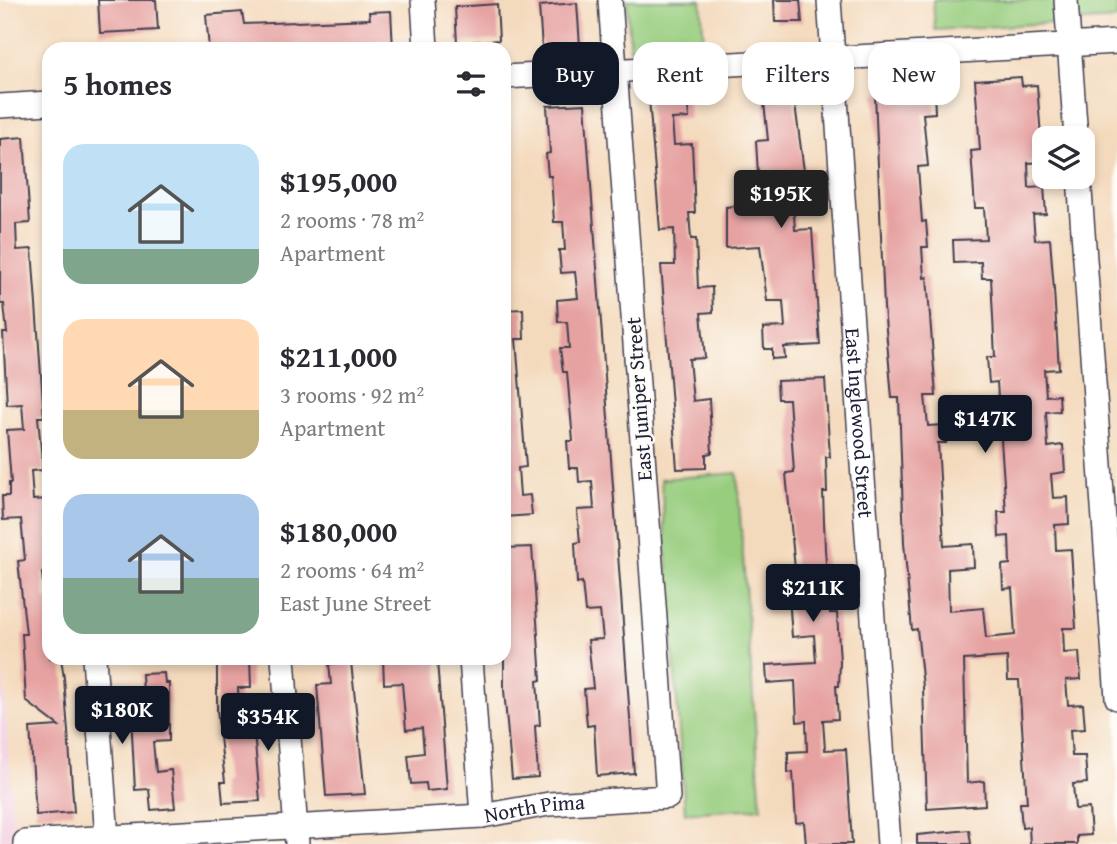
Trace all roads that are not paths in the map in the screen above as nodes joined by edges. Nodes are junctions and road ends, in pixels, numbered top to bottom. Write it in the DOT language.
graph roads {
  1 [pos="423,0"];
  2 [pos="610,0"];
  3 [pos="830,0"];
  4 [pos="1066,0"];
  5 [pos="1117,41"];
  6 [pos="426,42"];
  7 [pos="613,42"];
  8 [pos="832,42"];
  9 [pos="1069,44"];
  10 [pos="854,57"];
  11 [pos="742,63"];
  12 [pos="619,71"];
  13 [pos="532,75"];
  14 [pos="511,77"];
  15 [pos="42,103"];
  16 [pos="617,105"];
  17 [pos="836,105"];
  18 [pos="0,106"];
  19 [pos="1075,126"];
  20 [pos="1080,189"];
  21 [pos="95,665"];
  22 [pos="285,665"];
  23 [pos="471,665"];
  24 [pos="1117,698"];
  25 [pos="668,797"];
  26 [pos="482,816"];
  27 [pos="297,835"];
  28 [pos="107,838"];
  29 [pos="25,842"];
  30 [pos="889,844"];
  1 -- 6 [label="street"];
  2 -- 7 [label="street, East Juniper Street"];
  3 -- 8 [label="street, East Inglewood Street"];
  4 -- 9 [label="street"];
  5 -- 9 [label="street"];
  9 -- 10 [label="street"];
  9 -- 19 [label="street"];
  11 -- 12 [label="street"];
  13 -- 14 [label="street"];
  15 -- 18 [label="street"];
  16 -- 25 [label="street, East Juniper Street"];
  17 -- 30 [label="street, East Inglewood Street"];
  20 -- 24 [label="street"];
  21 -- 28 [label="street"];
  22 -- 27 [label="street"];
  23 -- 26 [label="street"];
  25 -- 26 [label="street, North Pima"];
  26 -- 27 [label="street, North Pima"];
  27 -- 28 [label="street, North Pima"];
  28 -- 29 [label="street, North Pima"];
}
